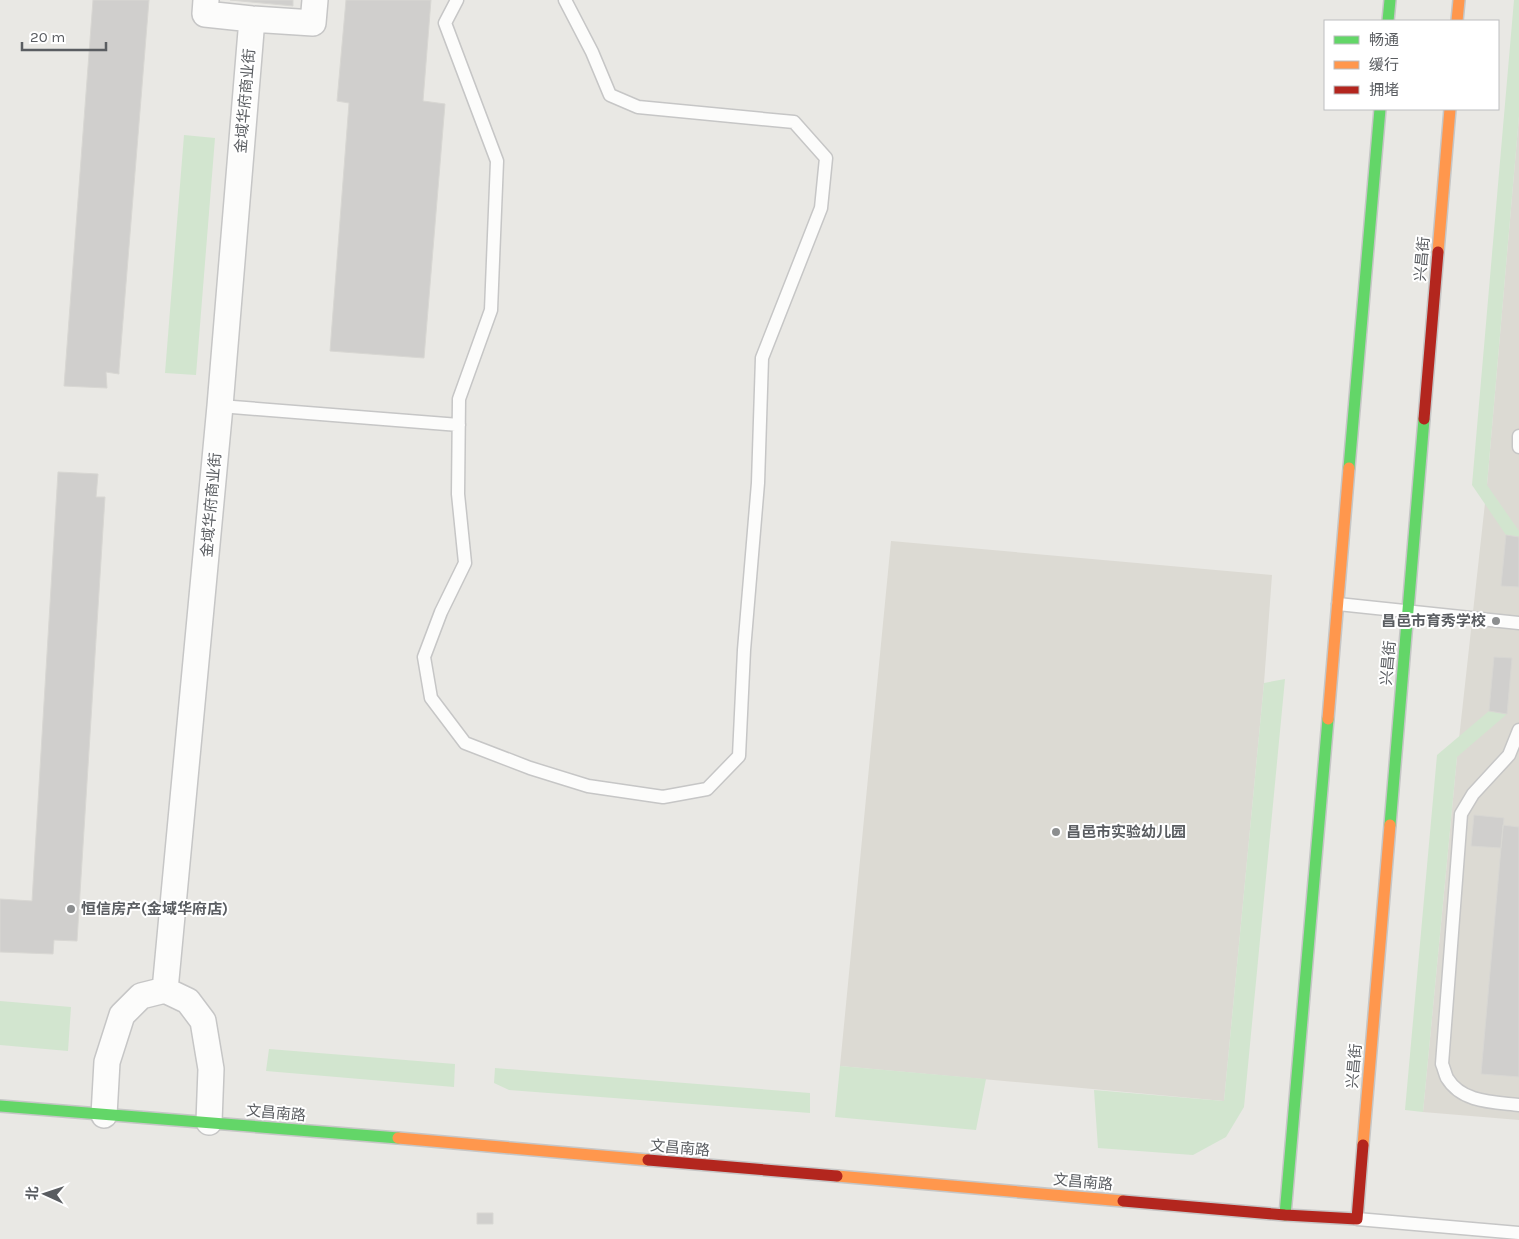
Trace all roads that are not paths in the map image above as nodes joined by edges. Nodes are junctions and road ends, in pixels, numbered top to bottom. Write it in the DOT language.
graph roads {
  1 [pos="206,0"];
  2 [pos="315,0"];
  3 [pos="457,0"];
  4 [pos="565,0"];
  5 [pos="1390,0"];
  6 [pos="1459,0"];
  7 [pos="252,19"];
  8 [pos="1388,20"];
  9 [pos="1457,20"];
  10 [pos="1380,110"];
  11 [pos="1450,110"];
  12 [pos="220,406"];
  13 [pos="459,425"];
  14 [pos="1519,436"];
  15 [pos="1519,448"];
  16 [pos="1338,604"];
  17 [pos="1408,612"];
  18 [pos="1519,622"];
  19 [pos="1519,730"];
  20 [pos="165,990"];
  21 [pos="1519,1104"];
  22 [pos="0,1106"];
  23 [pos="104,1115"];
  24 [pos="209,1122"];
  25 [pos="1285,1215"];
  26 [pos="1356,1219"];
  27 [pos="1519,1233"];
  1 -- 7 [label="street"];
  2 -- 7 [label="street"];
  3 -- 13 [label="lane"];
  4 -- 13 [label="lane"];
  5 -- 8 [label="main road"];
  6 -- 9 [label="main road"];
  7 -- 12 [label="street, 金域华府商业街"];
  10 -- 16 [label="main road"];
  11 -- 17 [label="main road, 兴昌街"];
  12 -- 13 [label="lane"];
  12 -- 20 [label="street, 金域华府商业街"];
  14 -- 15 [label="lane"];
  16 -- 17 [label="lane"];
  16 -- 25 [label="main road"];
  17 -- 18 [label="lane"];
  17 -- 26 [label="main road, 兴昌街"];
  19 -- 21 [label="lane"];
  20 -- 23 [label="street"];
  20 -- 24 [label="street"];
  22 -- 23 [label="main road, 文昌南路"];
  23 -- 24 [label="main road, 文昌南路"];
  24 -- 25 [label="main road, 文昌南路"];
  25 -- 26 [label="main road, 文昌南路"];
  26 -- 27 [label="lane"];
}
